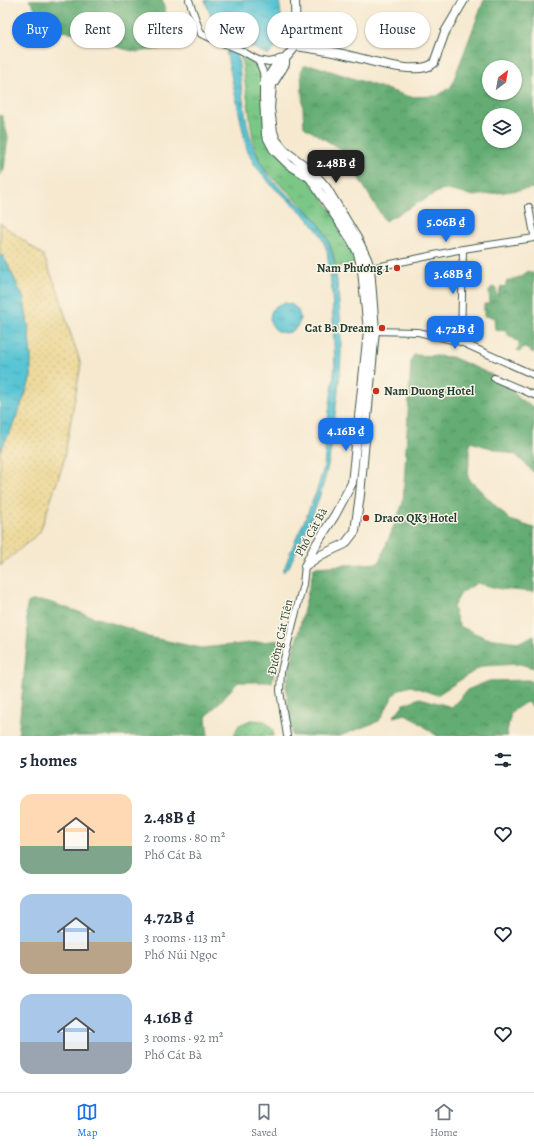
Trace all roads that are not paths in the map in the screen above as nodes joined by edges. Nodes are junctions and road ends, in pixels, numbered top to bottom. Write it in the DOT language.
graph roads {
  1 [pos="189,0"];
  2 [pos="295,0"];
  3 [pos="464,0"];
  4 [pos="295,12"];
  5 [pos="294,48"];
  6 [pos="308,48"];
  7 [pos="258,60"];
  8 [pos="282,60"];
  9 [pos="268,84"];
  10 [pos="528,208"];
  11 [pos="534,237"];
  12 [pos="463,249"];
  13 [pos="366,269"];
  14 [pos="371,331"];
  15 [pos="461,342"];
  16 [pos="534,375"];
  17 [pos="494,378"];
  18 [pos="534,395"];
  19 [pos="363,417"];
  20 [pos="305,566"];
  21 [pos="287,736"];
  1 -- 7 [label="street"];
  2 -- 4 [label="main road"];
  3 -- 6 [label="main road"];
  5 -- 8 [label="main road"];
  7 -- 8 [label="street"];
  7 -- 9 [label="street"];
  8 -- 9 [label="main road"];
  9 -- 13 [label="main road, Phố Cát Bà"];
  10 -- 11 [label="street"];
  11 -- 12 [label="street"];
  12 -- 13 [label="street"];
  12 -- 15 [label="street"];
  13 -- 14 [label="main road, Phố Cát Bà"];
  14 -- 15 [label="street"];
  14 -- 19 [label="main road, Phố Cát Bà"];
  15 -- 16 [label="street"];
  17 -- 18 [label="street"];
  19 -- 20 [label="main road, Phố Cát Bà"];
  19 -- 20 [label="main road, Phố Cát Bà"];
  20 -- 21 [label="street, Đường Cát Tiên"];
}
